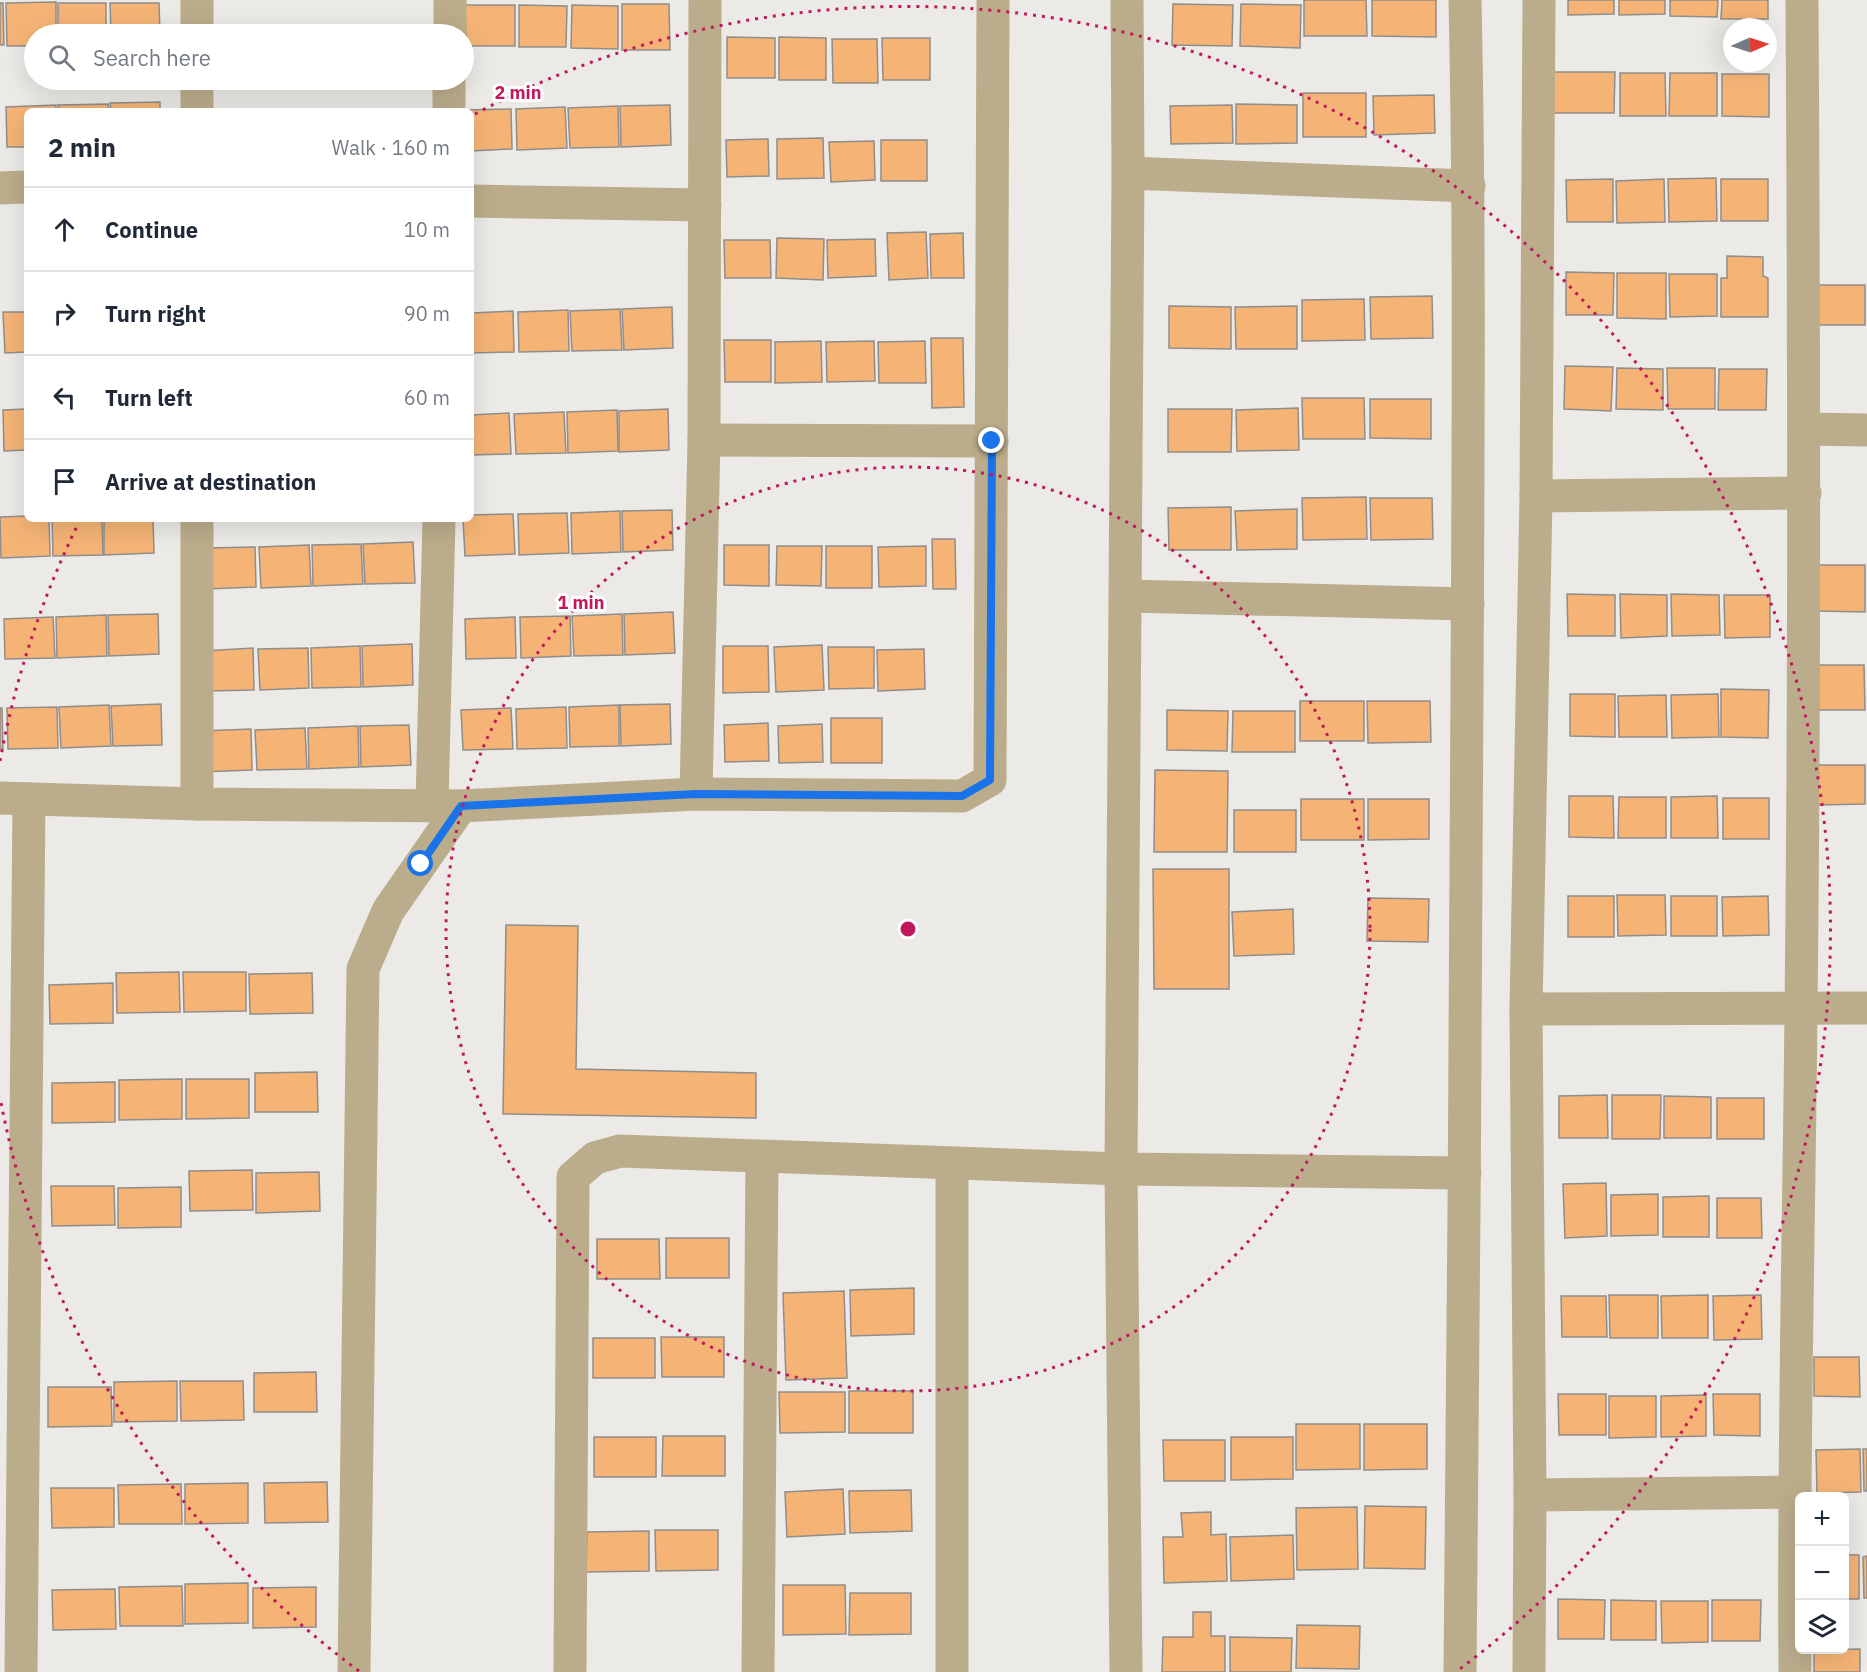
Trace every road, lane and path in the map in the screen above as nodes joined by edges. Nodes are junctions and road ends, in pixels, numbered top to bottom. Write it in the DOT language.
graph roads {
  1 [pos="197,0"];
  2 [pos="450,0"];
  3 [pos="705,0"];
  4 [pos="993,0"];
  5 [pos="1127,0"];
  6 [pos="1465,0"];
  7 [pos="1539,0"];
  8 [pos="1802,0"];
  9 [pos="197,24"];
  10 [pos="450,24"];
  11 [pos="197,90"];
  12 [pos="449,90"];
  13 [pos="197,108"];
  14 [pos="449,108"];
  15 [pos="1128,173"];
  16 [pos="1469,186"];
  17 [pos="24,187"];
  18 [pos="0,188"];
  19 [pos="474,201"];
  20 [pos="705,205"];
  21 [pos="1805,429"];
  22 [pos="1867,430"];
  23 [pos="704,440"];
  24 [pos="992,441"];
  25 [pos="1804,493"];
  26 [pos="1536,496"];
  27 [pos="197,522"];
  28 [pos="439,522"];
  29 [pos="1126,596"];
  30 [pos="1467,603"];
  31 [pos="696,794"];
  32 [pos="14,798"];
  33 [pos="197,804"];
  34 [pos="446,805"];
  35 [pos="1867,1008"];
  36 [pos="1526,1009"];
  37 [pos="1802,1009"];
  38 [pos="13,1144"];
  39 [pos="762,1157"];
  40 [pos="952,1164"];
  41 [pos="1121,1169"];
  42 [pos="1465,1173"];
  43 [pos="1794,1492"];
  44 [pos="1530,1495"];
  45 [pos="21,1672"];
  46 [pos="354,1672"];
  47 [pos="570,1672"];
  48 [pos="758,1672"];
  49 [pos="951,1672"];
  50 [pos="1126,1672"];
  51 [pos="1460,1672"];
  52 [pos="1529,1672"];
  53 [pos="1795,1672"];
  1 -- 9 [label="street"];
  2 -- 10 [label="street"];
  3 -- 20 [label="street"];
  4 -- 24 [label="street"];
  5 -- 15 [label="street"];
  6 -- 16 [label="street"];
  7 -- 26 [label="street"];
  8 -- 21 [label="street"];
  11 -- 13 [label="street"];
  12 -- 14 [label="street"];
  15 -- 16 [label="street"];
  15 -- 29 [label="street"];
  16 -- 30 [label="street"];
  17 -- 18 [label="street"];
  19 -- 20 [label="street"];
  20 -- 23 [label="street"];
  21 -- 22 [label="street"];
  21 -- 25 [label="street"];
  23 -- 24 [label="street"];
  23 -- 31 [label="street"];
  24 -- 31 [label="street"];
  25 -- 26 [label="street"];
  25 -- 37 [label="street"];
  26 -- 36 [label="street"];
  27 -- 33 [label="street"];
  28 -- 34 [label="street"];
  29 -- 30 [label="street"];
  29 -- 41 [label="street"];
  30 -- 42 [label="street"];
  31 -- 34 [label="street"];
  32 -- 33 [label="street"];
  32 -- 38 [label="street"];
  33 -- 34 [label="street"];
  34 -- 46 [label="street"];
  35 -- 37 [label="street"];
  36 -- 37 [label="street"];
  36 -- 44 [label="street"];
  37 -- 43 [label="street"];
  38 -- 45 [label="street"];
  39 -- 40 [label="street"];
  39 -- 47 [label="street"];
  39 -- 48 [label="street"];
  40 -- 41 [label="street"];
  40 -- 49 [label="street"];
  41 -- 42 [label="street"];
  41 -- 50 [label="street"];
  42 -- 51 [label="street"];
  43 -- 44 [label="street"];
  43 -- 53 [label="street"];
  44 -- 52 [label="street"];
}
